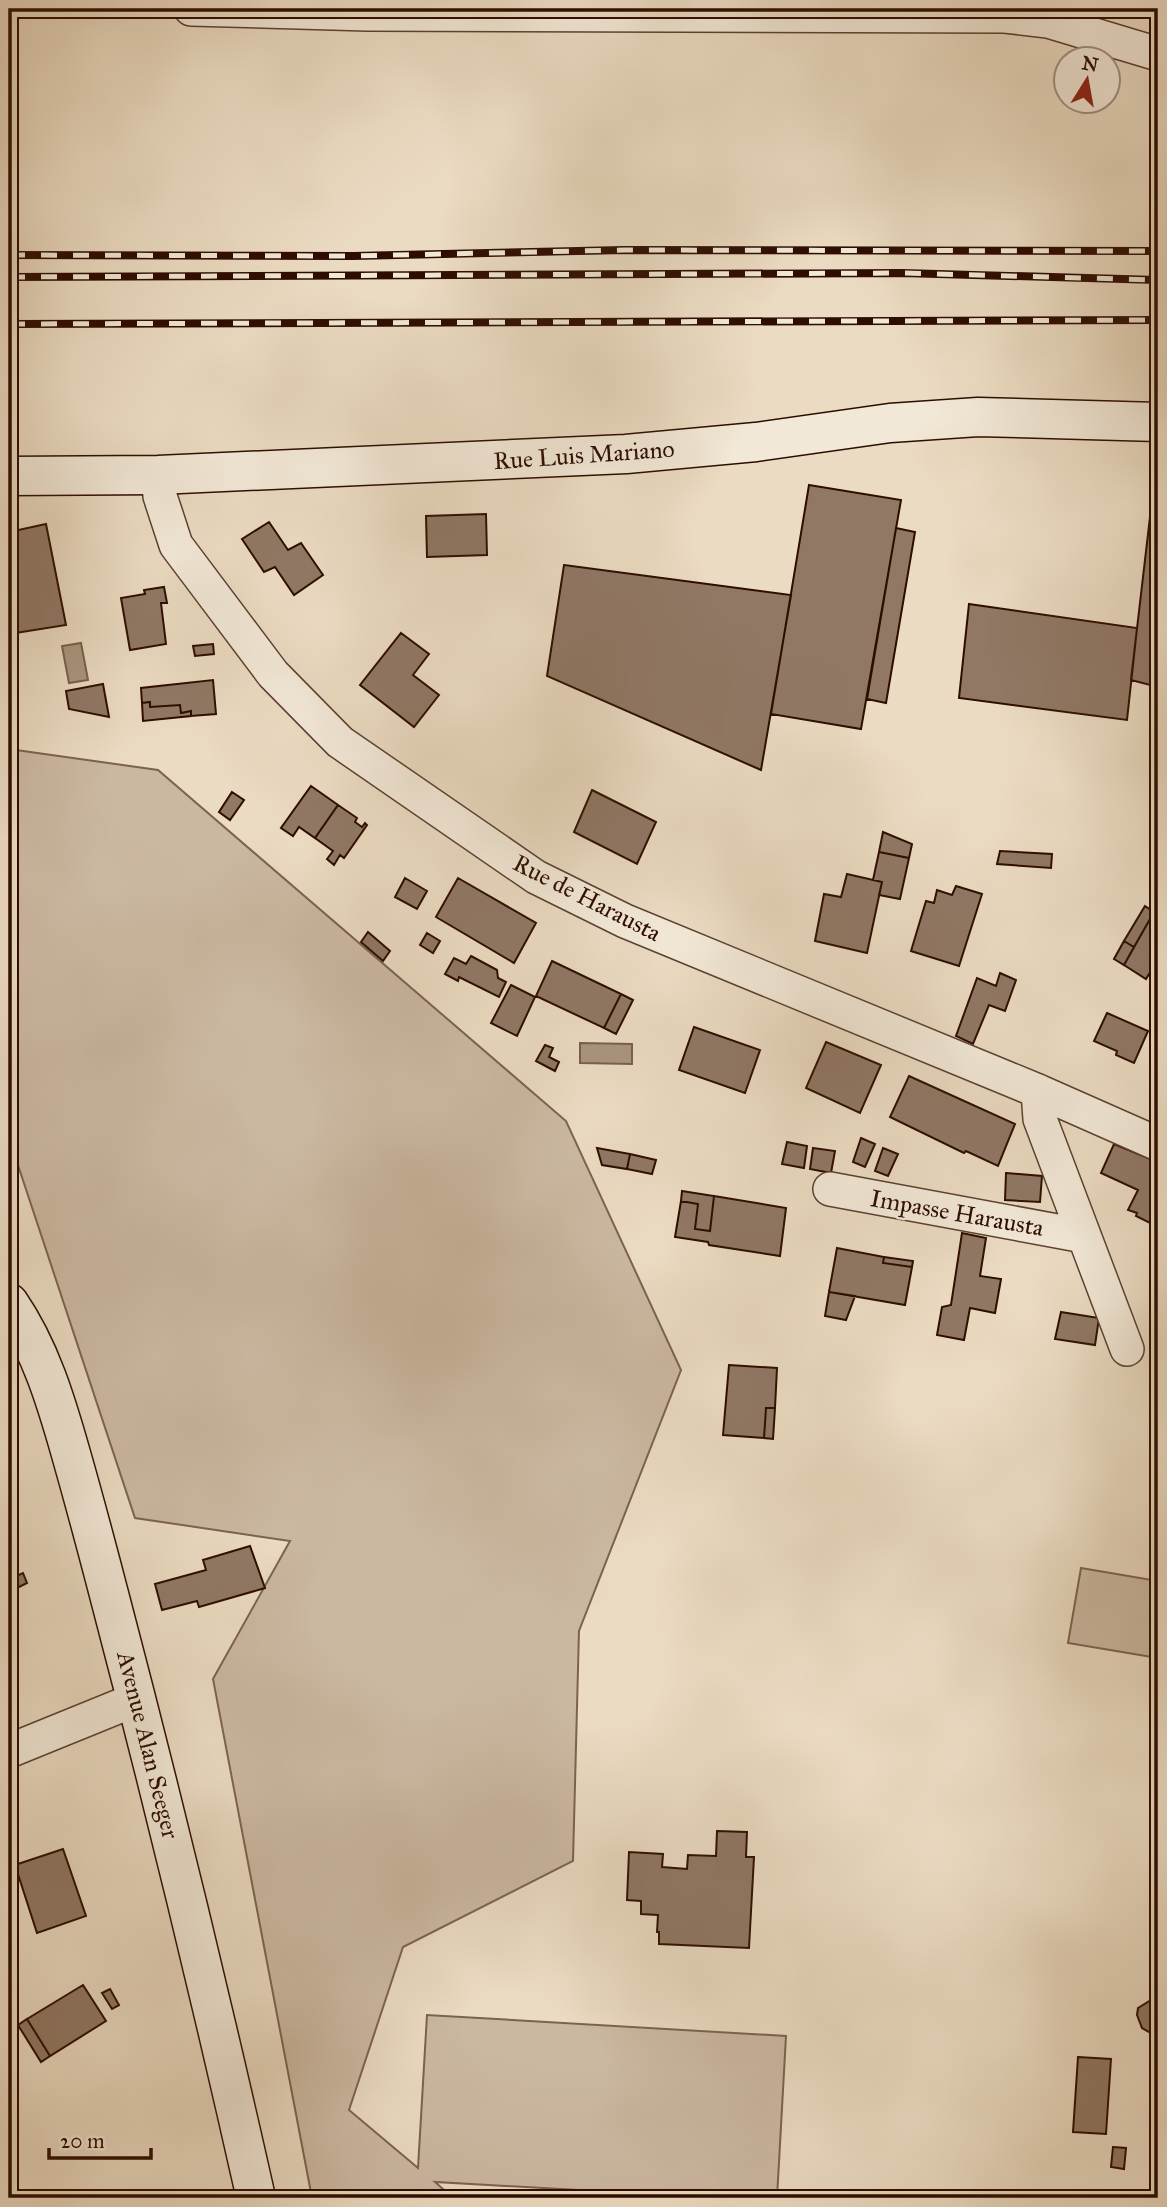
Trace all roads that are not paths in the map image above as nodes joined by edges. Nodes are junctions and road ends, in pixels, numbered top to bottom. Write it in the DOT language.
graph roads {
  1 [pos="191,9"];
  2 [pos="369,11"];
  3 [pos="1158,54"];
  4 [pos="1158,422"];
  5 [pos="158,475"];
  6 [pos="9,477"];
  7 [pos="1038,1091"];
  8 [pos="1158,1144"];
  9 [pos="830,1189"];
  10 [pos="1084,1236"];
  11 [pos="9,1303"];
  12 [pos="1127,1349"];
  13 [pos="136,1699"];
  14 [pos="9,1751"];
  15 [pos="256,2198"];
  1 -- 2 [label="street"];
  2 -- 3 [label="street"];
  4 -- 5 [label="street, Rue Luis Mariano"];
  5 -- 6 [label="street, Rue Luis Mariano"];
  5 -- 7 [label="street, Rue de Harausta"];
  7 -- 8 [label="street, Rue de Harausta"];
  7 -- 10 [label="street, Impasse Harausta"];
  9 -- 10 [label="street, Impasse Harausta"];
  10 -- 12 [label="street, Impasse Harausta"];
  11 -- 13 [label="street, Avenue Alan Seeger"];
  13 -- 14 [label="street"];
  13 -- 15 [label="street, Avenue Alan Seeger"];
}
